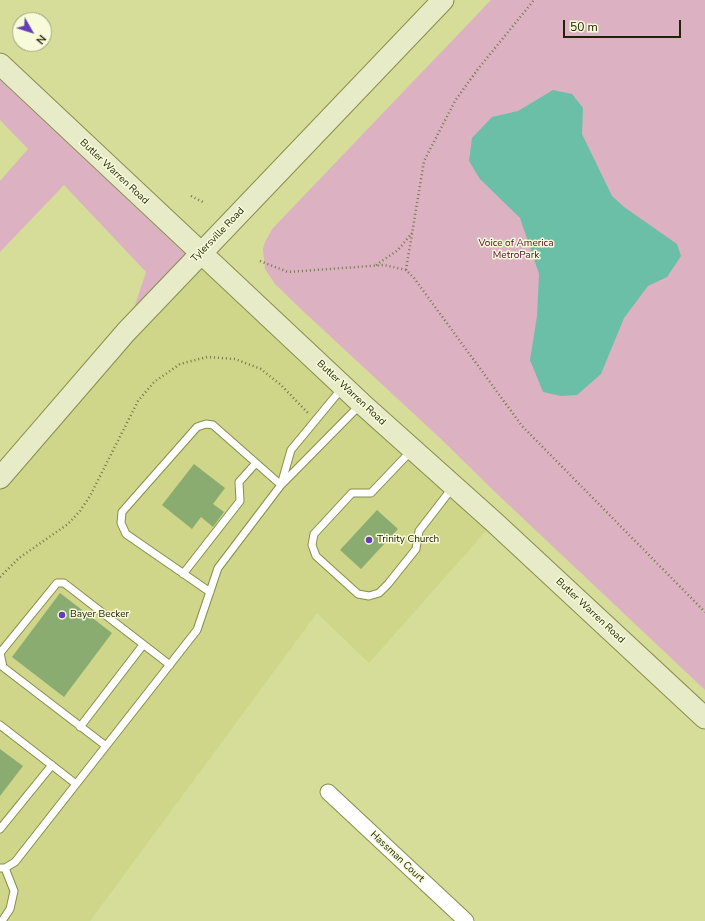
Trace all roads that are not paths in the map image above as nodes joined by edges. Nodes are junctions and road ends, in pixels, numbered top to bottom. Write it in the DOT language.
graph roads {
  1 [pos="443,0"];
  2 [pos="0,64"];
  3 [pos="201,253"];
  4 [pos="344,387"];
  5 [pos="361,403"];
  6 [pos="412,449"];
  7 [pos="256,462"];
  8 [pos="0,478"];
  9 [pos="281,485"];
  10 [pos="454,486"];
  11 [pos="183,574"];
  12 [pos="210,592"];
  13 [pos="143,645"];
  14 [pos="170,665"];
  15 [pos="705,718"];
  16 [pos="0,725"];
  17 [pos="80,726"];
  18 [pos="106,746"];
  19 [pos="52,765"];
  20 [pos="76,784"];
  21 [pos="328,792"];
  22 [pos="0,829"];
  23 [pos="3,868"];
  24 [pos="2,921"];
  25 [pos="466,921"];
  1 -- 3 [label="main road, Tylersville Road"];
  2 -- 3 [label="main road, Butler Warren Road"];
  3 -- 4 [label="main road, Butler Warren Road"];
  3 -- 8 [label="main road, Tylersville Road"];
  4 -- 5 [label="main road, Butler Warren Road"];
  4 -- 9 [label="lane"];
  5 -- 6 [label="main road, Butler Warren Road"];
  5 -- 9 [label="lane"];
  6 -- 10 [label="main road, Butler Warren Road"];
  6 -- 10 [label="lane"];
  7 -- 9 [label="lane"];
  7 -- 11 [label="lane"];
  7 -- 11 [label="lane"];
  9 -- 12 [label="lane"];
  10 -- 15 [label="main road, Butler Warren Road"];
  11 -- 12 [label="lane"];
  12 -- 14 [label="lane"];
  13 -- 14 [label="lane"];
  13 -- 17 [label="lane"];
  13 -- 17 [label="lane"];
  14 -- 18 [label="lane"];
  16 -- 19 [label="lane"];
  17 -- 18 [label="lane"];
  18 -- 20 [label="lane"];
  19 -- 20 [label="lane"];
  19 -- 22 [label="lane"];
  20 -- 23 [label="lane"];
  21 -- 25 [label="street, Hassman Court"];
  23 -- 24 [label="lane"];
}
